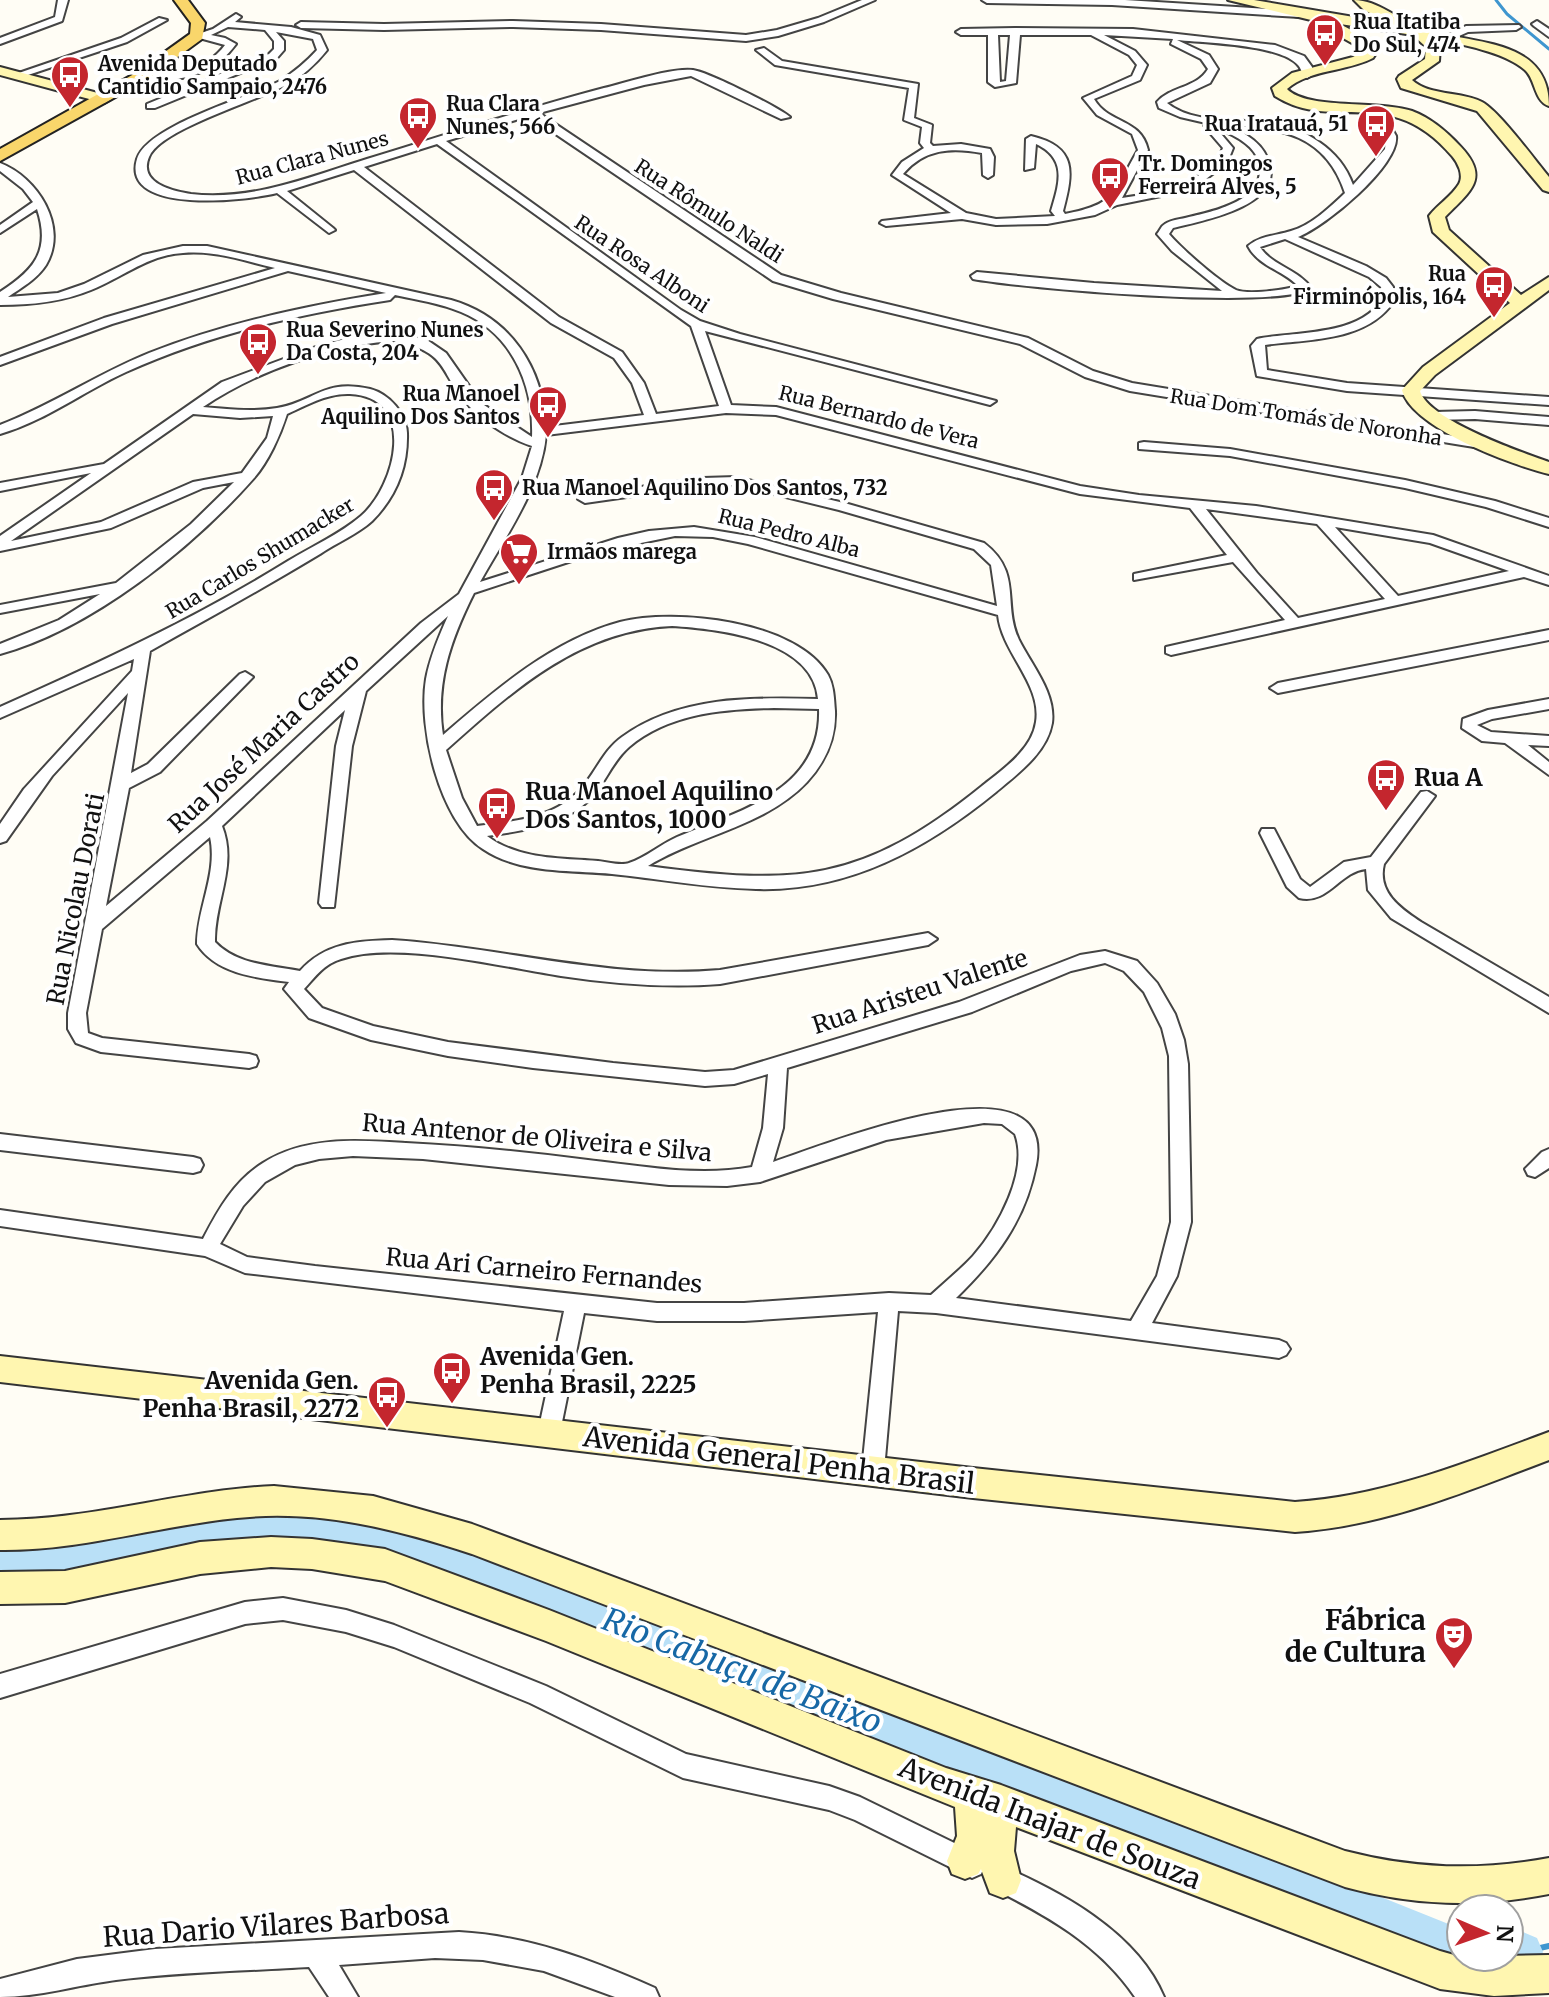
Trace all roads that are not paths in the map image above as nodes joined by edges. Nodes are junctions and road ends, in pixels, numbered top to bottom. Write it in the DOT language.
graph roads {
  1 [pos="63,0"];
  2 [pos="181,0"];
  3 [pos="870,0"];
  4 [pos="987,0"];
  5 [pos="1235,0"];
  6 [pos="1361,0"];
  7 [pos="1266,10"];
  8 [pos="162,20"];
  9 [pos="225,24"];
  10 [pos="1335,24"];
  11 [pos="1537,24"];
  12 [pos="7,25"];
  13 [pos="1516,27"];
  14 [pos="268,28"];
  15 [pos="30,31"];
  16 [pos="1015,31"];
  17 [pos="1415,31"];
  18 [pos="198,32"];
  19 [pos="961,32"];
  20 [pos="993,32"];
  21 [pos="1095,34"];
  22 [pos="1549,34"];
  23 [pos="1157,35"];
  24 [pos="1450,37"];
  25 [pos="0,41"];
  26 [pos="761,50"];
  27 [pos="7,73"];
  28 [pos="1307,75"];
  29 [pos="140,77"];
  30 [pos="104,99"];
  31 [pos="1549,102"];
  32 [pos="151,106"];
  33 [pos="1362,107"];
  34 [pos="531,112"];
  35 [pos="785,117"];
  36 [pos="1200,120"];
  37 [pos="439,141"];
  38 [pos="929,148"];
  39 [pos="0,156"];
  40 [pos="0,166"];
  41 [pos="356,166"];
  42 [pos="1029,168"];
  43 [pos="988,175"];
  44 [pos="1548,186"];
  45 [pos="278,189"];
  46 [pos="1350,192"];
  47 [pos="40,202"];
  48 [pos="1114,202"];
  49 [pos="963,216"];
  50 [pos="1063,219"];
  51 [pos="886,223"];
  52 [pos="0,230"];
  53 [pos="329,230"];
  54 [pos="1287,236"];
  55 [pos="287,267"];
  56 [pos="977,276"];
  57 [pos="1549,282"];
  58 [pos="405,294"];
  59 [pos="1234,294"];
  60 [pos="0,299"];
  61 [pos="1520,303"];
  62 [pos="696,324"];
  63 [pos="0,361"];
  64 [pos="1065,361"];
  65 [pos="1411,390"];
  66 [pos="1547,399"];
  67 [pos="990,401"];
  68 [pos="726,409"];
  69 [pos="189,410"];
  70 [pos="281,412"];
  71 [pos="1434,416"];
  72 [pos="651,417"];
  73 [pos="1549,421"];
  74 [pos="0,430"];
  75 [pos="538,438"];
  76 [pos="1480,444"];
  77 [pos="1144,446"];
  78 [pos="111,463"];
  79 [pos="1549,468"];
  80 [pos="248,477"];
  81 [pos="0,487"];
  82 [pos="585,499"];
  83 [pos="1195,505"];
  84 [pos="1322,521"];
  85 [pos="1549,523"];
  86 [pos="0,545"];
  87 [pos="1237,557"];
  88 [pos="1526,572"];
  89 [pos="1139,577"];
  90 [pos="1549,581"];
  91 [pos="119,586"];
  92 [pos="468,593"];
  93 [pos="1396,602"];
  94 [pos="0,609"];
  95 [pos="1006,613"];
  96 [pos="1296,624"];
  97 [pos="1549,635"];
  98 [pos="0,649"];
  99 [pos="143,649"];
  100 [pos="1171,650"];
  101 [pos="137,674"];
  102 [pos="245,677"];
  103 [pos="359,688"];
  104 [pos="1278,688"];
  105 [pos="826,704"];
  106 [pos="1549,704"];
  107 [pos="0,713"];
  108 [pos="1509,738"];
  109 [pos="1549,741"];
  110 [pos="437,749"];
  111 [pos="1549,770"];
  112 [pos="121,785"];
  113 [pos="1427,796"];
  114 [pos="213,825"];
  115 [pos="473,832"];
  116 [pos="1268,833"];
  117 [pos="0,837"];
  118 [pos="1376,863"];
  119 [pos="630,870"];
  120 [pos="328,903"];
  121 [pos="94,926"];
  122 [pos="928,939"];
  123 [pos="298,977"];
  124 [pos="1549,1006"];
  125 [pos="249,1061"];
  126 [pos="778,1064"];
  127 [pos="0,1142"];
  128 [pos="193,1165"];
  129 [pos="760,1174"];
  130 [pos="0,1218"];
  131 [pos="208,1248"];
  132 [pos="889,1302"];
  133 [pos="576,1304"];
  134 [pos="936,1304"];
  135 [pos="1135,1331"];
  136 [pos="1279,1349"];
  137 [pos="0,1369"];
  138 [pos="549,1432"];
  139 [pos="1549,1446"];
  140 [pos="873,1470"];
  141 [pos="0,1535"];
  142 [pos="0,1588"];
  143 [pos="0,1686"];
  144 [pos="967,1792"];
  145 [pos="1009,1806"];
  146 [pos="965,1861"];
  147 [pos="1549,1876"];
  148 [pos="1003,1880"];
  149 [pos="315,1954"];
  150 [pos="1549,1974"];
  151 [pos="0,1992"];
  152 [pos="345,1997"];
  153 [pos="646,1997"];
  154 [pos="1151,1997"];
  1 -- 15 [label="street"];
  2 -- 18 [label="main road"];
  3 -- 9 [label="street"];
  4 -- 7 [label="street"];
  5 -- 7 [label="main road"];
  6 -- 17 [label="main road"];
  7 -- 10 [label="main road"];
  8 -- 27 [label="street"];
  9 -- 14 [label="street, Rua Clara Nunes"];
  9 -- 18 [label="street"];
  10 -- 17 [label="main road"];
  10 -- 28 [label="main road"];
  11 -- 22 [label="street"];
  12 -- 15 [label="street"];
  13 -- 24 [label="street"];
  14 -- 32 [label="street"];
  14 -- 45 [label="street, Rua Clara Nunes"];
  15 -- 25 [label="street"];
  16 -- 20 [label="street"];
  16 -- 20 [label="street"];
  16 -- 21 [label="street"];
  17 -- 24 [label="main road"];
  17 -- 44 [label="main road"];
  18 -- 29 [label="main road"];
  18 -- 29 [label="street"];
  19 -- 20 [label="street"];
  21 -- 23 [label="street"];
  21 -- 48 [label="street"];
  23 -- 28 [label="street"];
  23 -- 36 [label="street"];
  24 -- 31 [label="main road"];
  26 -- 38 [label="street"];
  27 -- 30 [label="main road"];
  28 -- 33 [label="main road"];
  29 -- 30 [label="main road"];
  30 -- 39 [label="main road"];
  33 -- 46 [label="street"];
  33 -- 61 [label="main road"];
  34 -- 35 [label="street, Rua Clara Nunes"];
  34 -- 37 [label="street, Rua Clara Nunes"];
  34 -- 64 [label="street, Rua Rômulo Naldi"];
  36 -- 46 [label="street"];
  36 -- 48 [label="street"];
  36 -- 59 [label="street"];
  37 -- 41 [label="street, Rua Clara Nunes"];
  37 -- 62 [label="street, Rua Rosa Alboni"];
  38 -- 43 [label="street"];
  38 -- 49 [label="street"];
  40 -- 47 [label="street"];
  41 -- 45 [label="street, Rua Clara Nunes"];
  41 -- 72 [label="street"];
  42 -- 50 [label="street"];
  45 -- 53 [label="street"];
  46 -- 54 [label="street"];
  47 -- 52 [label="street"];
  47 -- 60 [label="street"];
  48 -- 50 [label="street"];
  49 -- 50 [label="street"];
  49 -- 51 [label="street"];
  54 -- 59 [label="street"];
  54 -- 65 [label="street"];
  55 -- 58 [label="street"];
  55 -- 60 [label="street"];
  55 -- 63 [label="street"];
  56 -- 59 [label="street"];
  57 -- 61 [label="main road"];
  58 -- 74 [label="street"];
  58 -- 75 [label="street"];
  61 -- 65 [label="main road"];
  62 -- 67 [label="street, Rua Rosa Alboni"];
  62 -- 68 [label="street"];
  64 -- 76 [label="street, Rua Dom Tomás de Noronha"];
  65 -- 66 [label="street"];
  65 -- 71 [label="main road"];
  68 -- 72 [label="street, Rua Bernardo de Vera"];
  68 -- 83 [label="street, Rua Bernardo de Vera"];
  69 -- 70 [label="street, Rua Carlos Shumacker"];
  69 -- 75 [label="street"];
  69 -- 78 [label="street"];
  70 -- 80 [label="street"];
  70 -- 99 [label="street, Rua Carlos Shumacker"];
  71 -- 73 [label="street"];
  71 -- 76 [label="main road"];
  72 -- 75 [label="street, Rua Bernardo de Vera"];
  75 -- 92 [label="street"];
  76 -- 79 [label="main road, Rua Dom Tomás de Noronha"];
  77 -- 85 [label="street"];
  78 -- 81 [label="street"];
  78 -- 86 [label="street"];
  80 -- 86 [label="street"];
  80 -- 91 [label="street"];
  82 -- 95 [label="street"];
  83 -- 84 [label="street, Rua Bernardo de Vera"];
  83 -- 87 [label="street"];
  84 -- 88 [label="street, Rua Bernardo de Vera"];
  84 -- 93 [label="street"];
  87 -- 89 [label="street"];
  87 -- 96 [label="street"];
  88 -- 90 [label="street, Rua Bernardo de Vera"];
  88 -- 93 [label="street"];
  91 -- 94 [label="street"];
  91 -- 98 [label="street"];
  92 -- 95 [label="street, Rua Pedro Alba"];
  92 -- 103 [label="street, Rua José Maria Castro"];
  92 -- 110 [label="street"];
  93 -- 96 [label="street"];
  95 -- 119 [label="street"];
  96 -- 100 [label="street"];
  97 -- 104 [label="street"];
  99 -- 101 [label="street, Rua Nicolau Dorati"];
  99 -- 107 [label="street, Rua Carlos Shumacker"];
  101 -- 112 [label="street, Rua Nicolau Dorati"];
  101 -- 117 [label="street"];
  102 -- 112 [label="street"];
  103 -- 114 [label="street, Rua José Maria Castro"];
  103 -- 120 [label="street"];
  105 -- 110 [label="street"];
  105 -- 115 [label="street"];
  105 -- 119 [label="street"];
  106 -- 108 [label="street"];
  108 -- 109 [label="street"];
  108 -- 111 [label="street"];
  110 -- 115 [label="street"];
  112 -- 121 [label="street, Rua Nicolau Dorati"];
  113 -- 118 [label="street"];
  114 -- 121 [label="street, Rua José Maria Castro"];
  114 -- 123 [label="street"];
  115 -- 119 [label="street"];
  116 -- 118 [label="street"];
  118 -- 124 [label="street"];
  121 -- 125 [label="street, Rua Nicolau Dorati"];
  122 -- 123 [label="street"];
  123 -- 126 [label="street, Rua Aristeu Valente"];
  126 -- 129 [label="street"];
  126 -- 135 [label="street, Rua Aristeu Valente"];
  127 -- 128 [label="street"];
  129 -- 131 [label="street, Rua Antenor de Oliveira e Silva"];
  129 -- 134 [label="street, Rua Antenor de Oliveira e Silva"];
  130 -- 131 [label="street, Rua Ari Carneiro Fernandes"];
  131 -- 133 [label="street, Rua Ari Carneiro Fernandes"];
  132 -- 133 [label="street, Rua Ari Carneiro Fernandes"];
  132 -- 134 [label="street, Rua Ari Carneiro Fernandes"];
  132 -- 140 [label="street"];
  133 -- 138 [label="street"];
  134 -- 135 [label="street, Rua Ari Carneiro Fernandes"];
  135 -- 136 [label="street, Rua Ari Carneiro Fernandes"];
  137 -- 138 [label="main road, Avenida General Penha Brasil"];
  138 -- 140 [label="main road, Avenida General Penha Brasil"];
  139 -- 140 [label="main road, Avenida General Penha Brasil"];
  141 -- 147 [label="main road"];
  142 -- 144 [label="main road, Avenida Inajar de Souza"];
  143 -- 146 [label="street"];
  144 -- 145 [label="main road, Avenida Inajar de Souza"];
  144 -- 146 [label="main road"];
  145 -- 148 [label="main road"];
  145 -- 150 [label="main road, Avenida Inajar de Souza"];
  146 -- 148 [label="street"];
  148 -- 154 [label="street"];
  149 -- 151 [label="street, Rua Dario Vilares Barbosa"];
  149 -- 152 [label="street"];
  149 -- 153 [label="street, Rua Dario Vilares Barbosa"];
}
